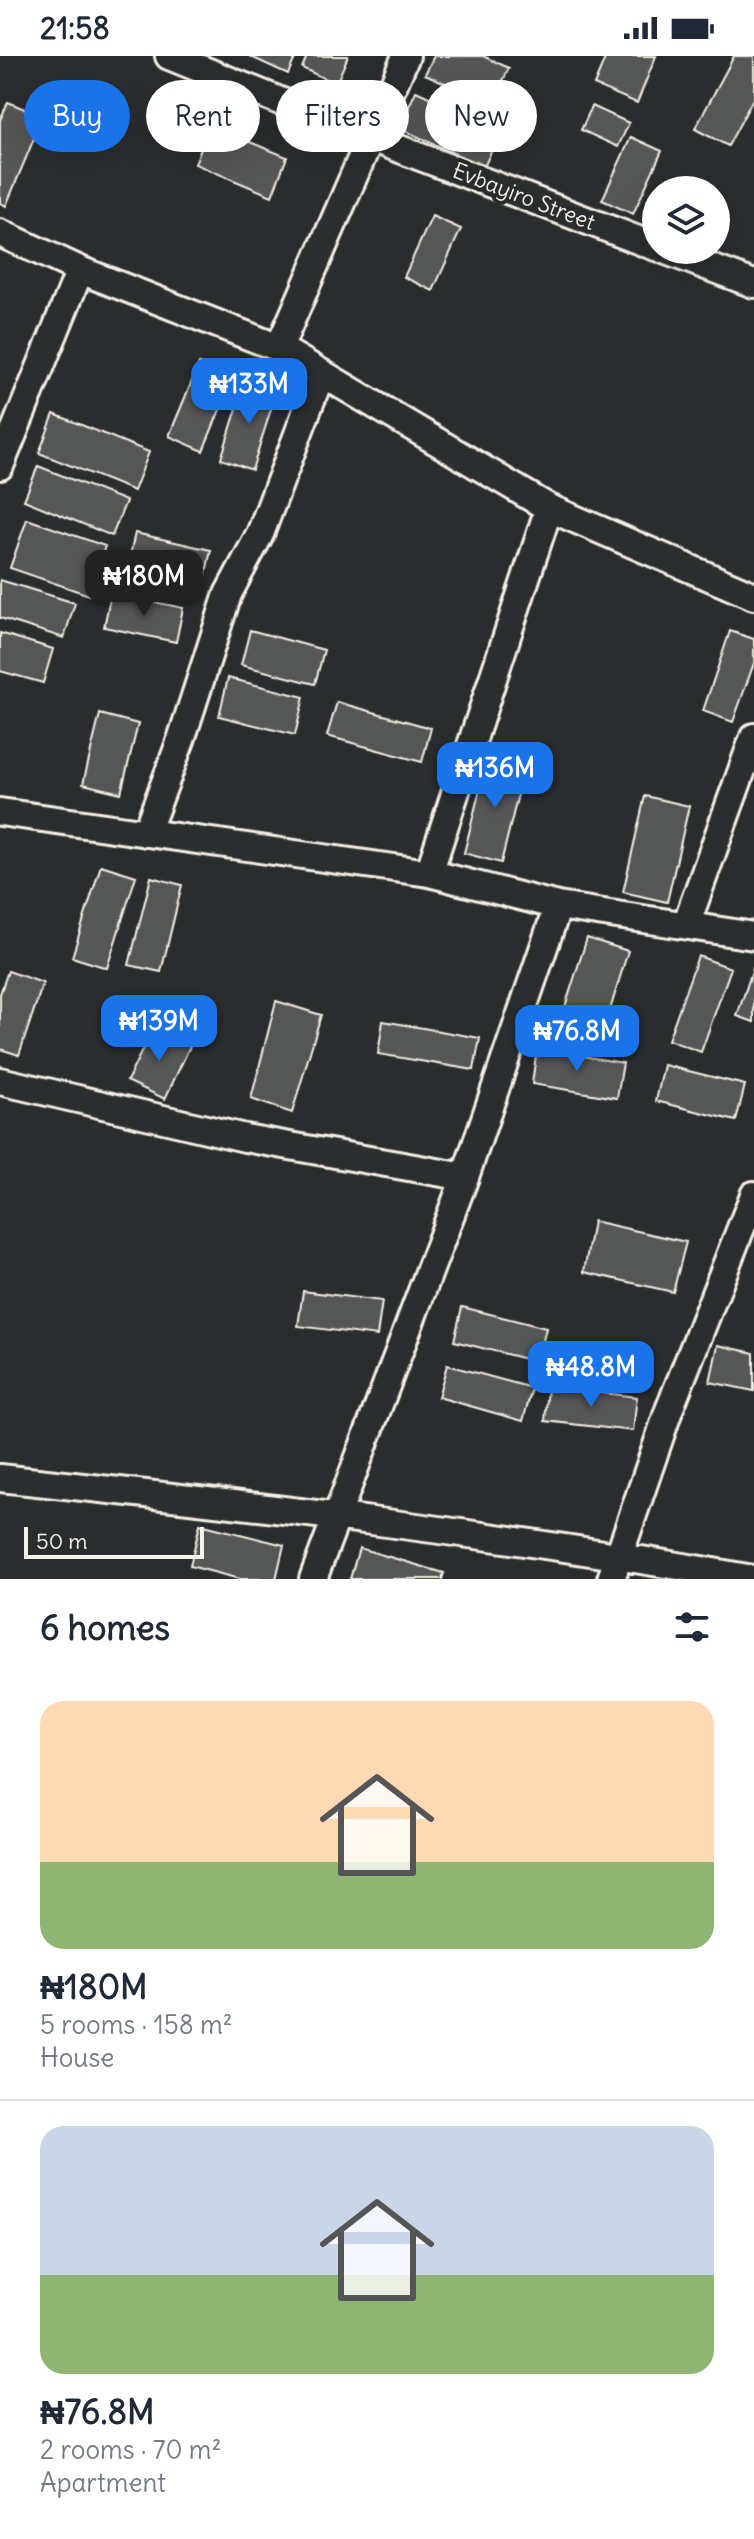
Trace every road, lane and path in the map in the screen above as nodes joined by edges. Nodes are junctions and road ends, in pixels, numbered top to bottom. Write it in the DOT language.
graph roads {
  1 [pos="169,56"];
  2 [pos="406,56"];
  3 [pos="396,80"];
  4 [pos="276,99"];
  5 [pos="365,152"];
  6 [pos="408,152"];
  7 [pos="0,233"];
  8 [pos="642,242"];
  9 [pos="701,264"];
  10 [pos="80,270"];
  11 [pos="754,284"];
  12 [pos="279,348"];
  13 [pos="321,374"];
  14 [pos="0,466"];
  15 [pos="549,508"];
  16 [pos="754,596"];
  17 [pos="754,737"];
  18 [pos="0,812"];
  19 [pos="146,833"];
  20 [pos="429,873"];
  21 [pos="558,906"];
  22 [pos="686,925"];
  23 [pos="754,936"];
  24 [pos="0,1081"];
  25 [pos="465,1177"];
  26 [pos="754,1195"];
  27 [pos="0,1478"];
  28 [pos="337,1515"];
  29 [pos="615,1567"];
  30 [pos="313,1579"];
  31 [pos="753,1579"];
  1 -- 4 [label="street, Evbayiro Street"];
  2 -- 3 [label="street"];
  5 -- 12 [label="street"];
  6 -- 8 [label="street, Evbayiro Street"];
  7 -- 10 [label="street"];
  9 -- 11 [label="street"];
  10 -- 12 [label="street"];
  10 -- 14 [label="street"];
  12 -- 13 [label="street"];
  13 -- 15 [label="street"];
  13 -- 19 [label="street"];
  15 -- 16 [label="street"];
  15 -- 20 [label="street"];
  17 -- 22 [label="street"];
  18 -- 19 [label="street"];
  19 -- 20 [label="street"];
  20 -- 21 [label="street"];
  21 -- 22 [label="street"];
  21 -- 25 [label="street"];
  22 -- 23 [label="street"];
  24 -- 25 [label="street"];
  25 -- 28 [label="street"];
  26 -- 29 [label="street"];
  27 -- 28 [label="street"];
  28 -- 29 [label="street"];
  28 -- 30 [label="street"];
  29 -- 31 [label="street"];
}
